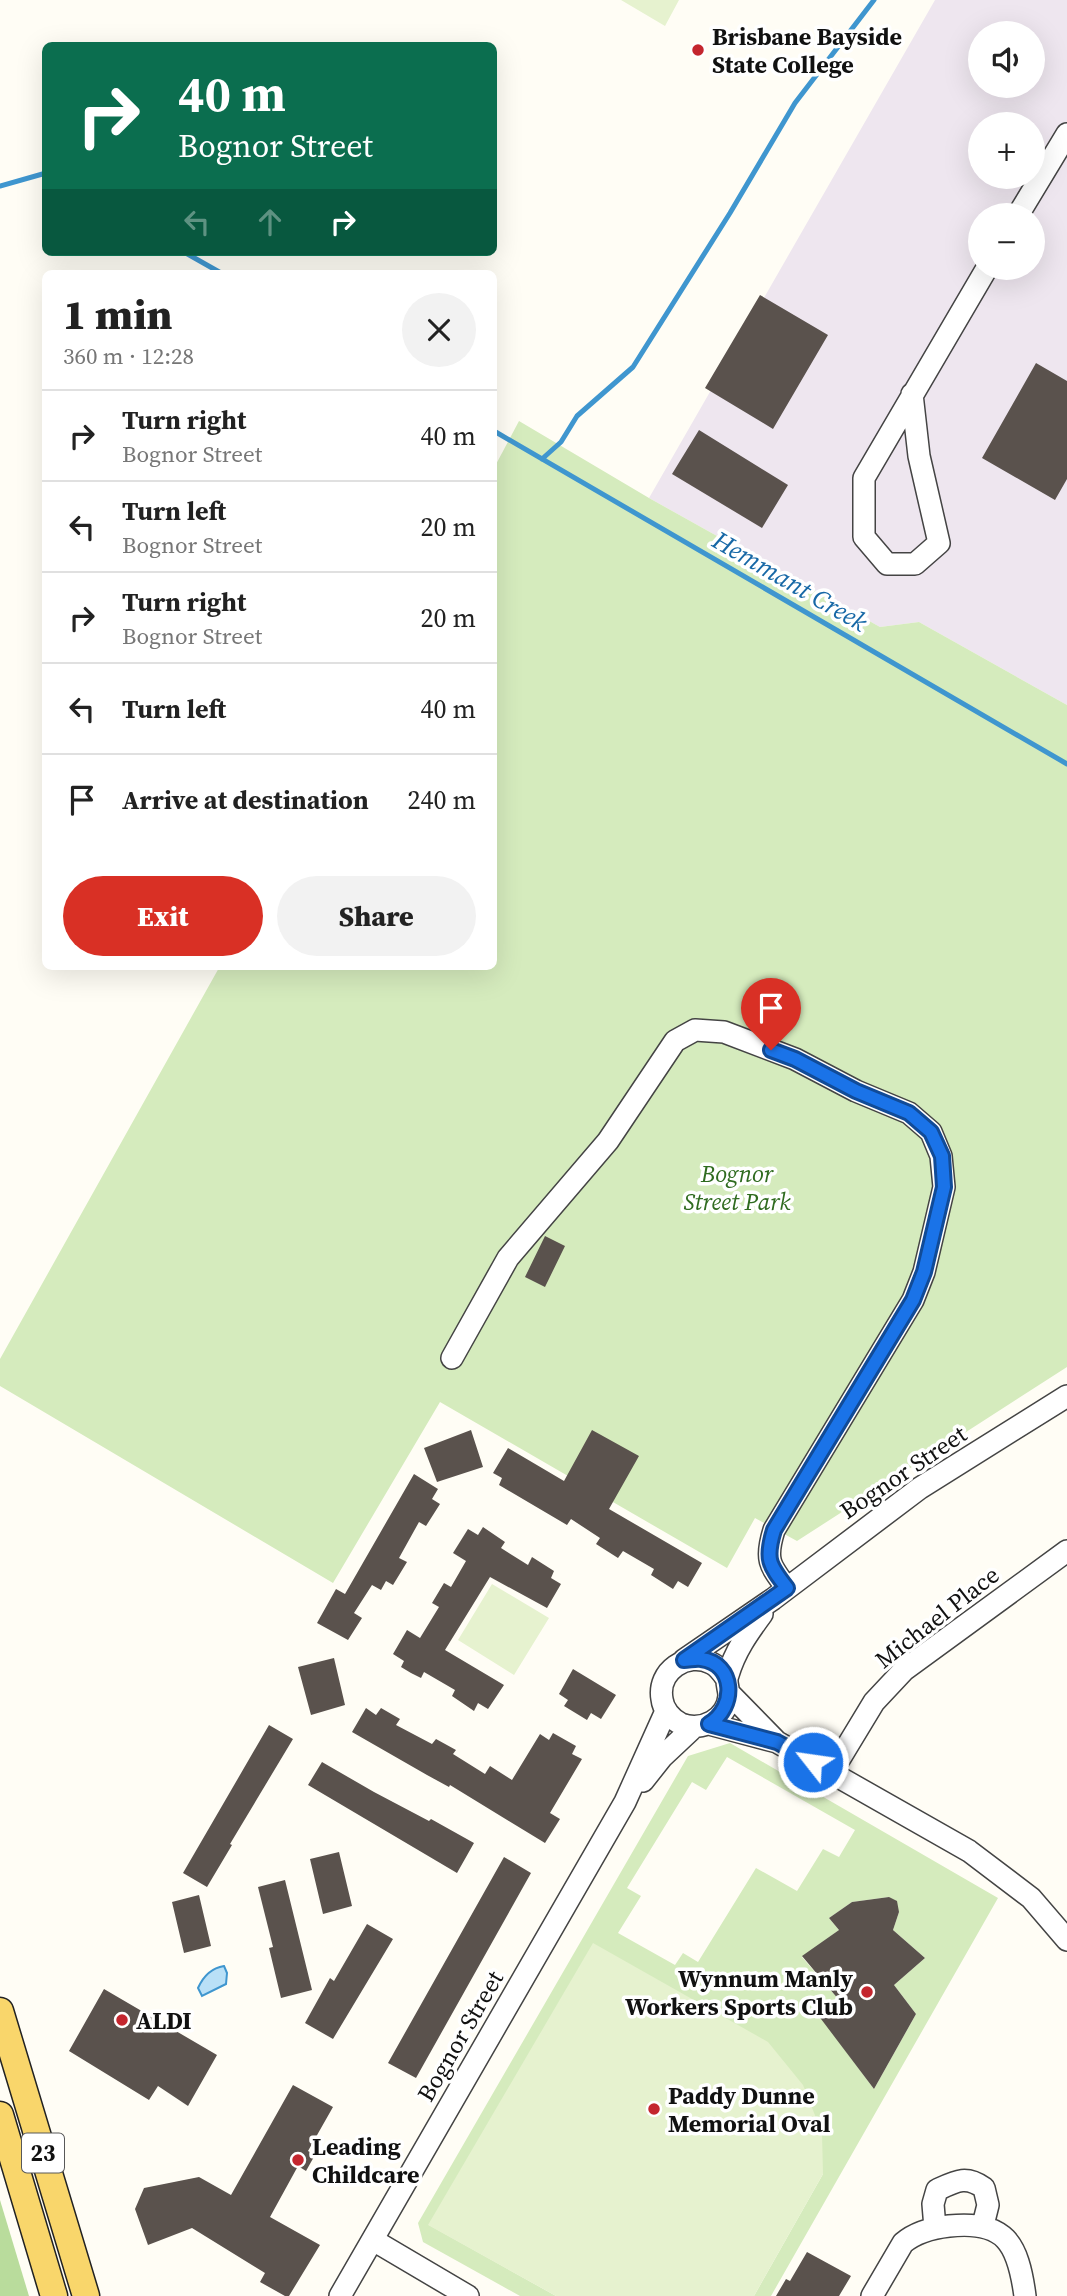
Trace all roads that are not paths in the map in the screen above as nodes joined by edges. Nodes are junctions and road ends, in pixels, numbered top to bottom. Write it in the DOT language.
graph roads {
  1 [pos="1067,134"];
  2 [pos="1025,203"];
  3 [pos="980,280"];
  4 [pos="912,394"];
  5 [pos="452,1358"];
  6 [pos="1067,1396"];
  7 [pos="1067,1551"];
  8 [pos="780,1593"];
  9 [pos="684,1660"];
  10 [pos="728,1686"];
  11 [pos="666,1711"];
  12 [pos="702,1726"];
  13 [pos="777,1742"];
  14 [pos="831,1773"];
  15 [pos="625,1802"];
  16 [pos="1067,1940"];
  17 [pos="0,2011"];
  18 [pos="0,2115"];
  19 [pos="983,2225"];
  20 [pos="935,2228"];
  21 [pos="373,2240"];
  22 [pos="54,2296"];
  23 [pos="86,2296"];
  24 [pos="340,2296"];
  25 [pos="468,2296"];
  26 [pos="872,2296"];
  27 [pos="1025,2296"];
  1 -- 2 [label="street"];
  3 -- 4 [label="street"];
  4 -- 4 [label="street"];
  5 -- 8 [label="street"];
  6 -- 8 [label="street, Bognor Street"];
  7 -- 14 [label="street, Michael Place"];
  8 -- 9 [label="street, Bognor Street"];
  8 -- 10 [label="street, Bognor Street"];
  9 -- 10 [label="street"];
  9 -- 11 [label="street, Bognor Street"];
  10 -- 12 [label="street, Bognor Street"];
  10 -- 13 [label="street"];
  11 -- 12 [label="street"];
  11 -- 15 [label="street, Bognor Street"];
  12 -- 13 [label="street"];
  12 -- 15 [label="street, Bognor Street"];
  13 -- 14 [label="street"];
  14 -- 16 [label="street"];
  15 -- 21 [label="street, Bognor Street"];
  17 -- 23 [label="main road, 23"];
  18 -- 22 [label="main road, 23"];
  19 -- 20 [label="street"];
  19 -- 20 [label="street"];
  19 -- 27 [label="street"];
  20 -- 26 [label="street"];
  21 -- 24 [label="street, Bognor Street"];
  21 -- 25 [label="street"];
}
